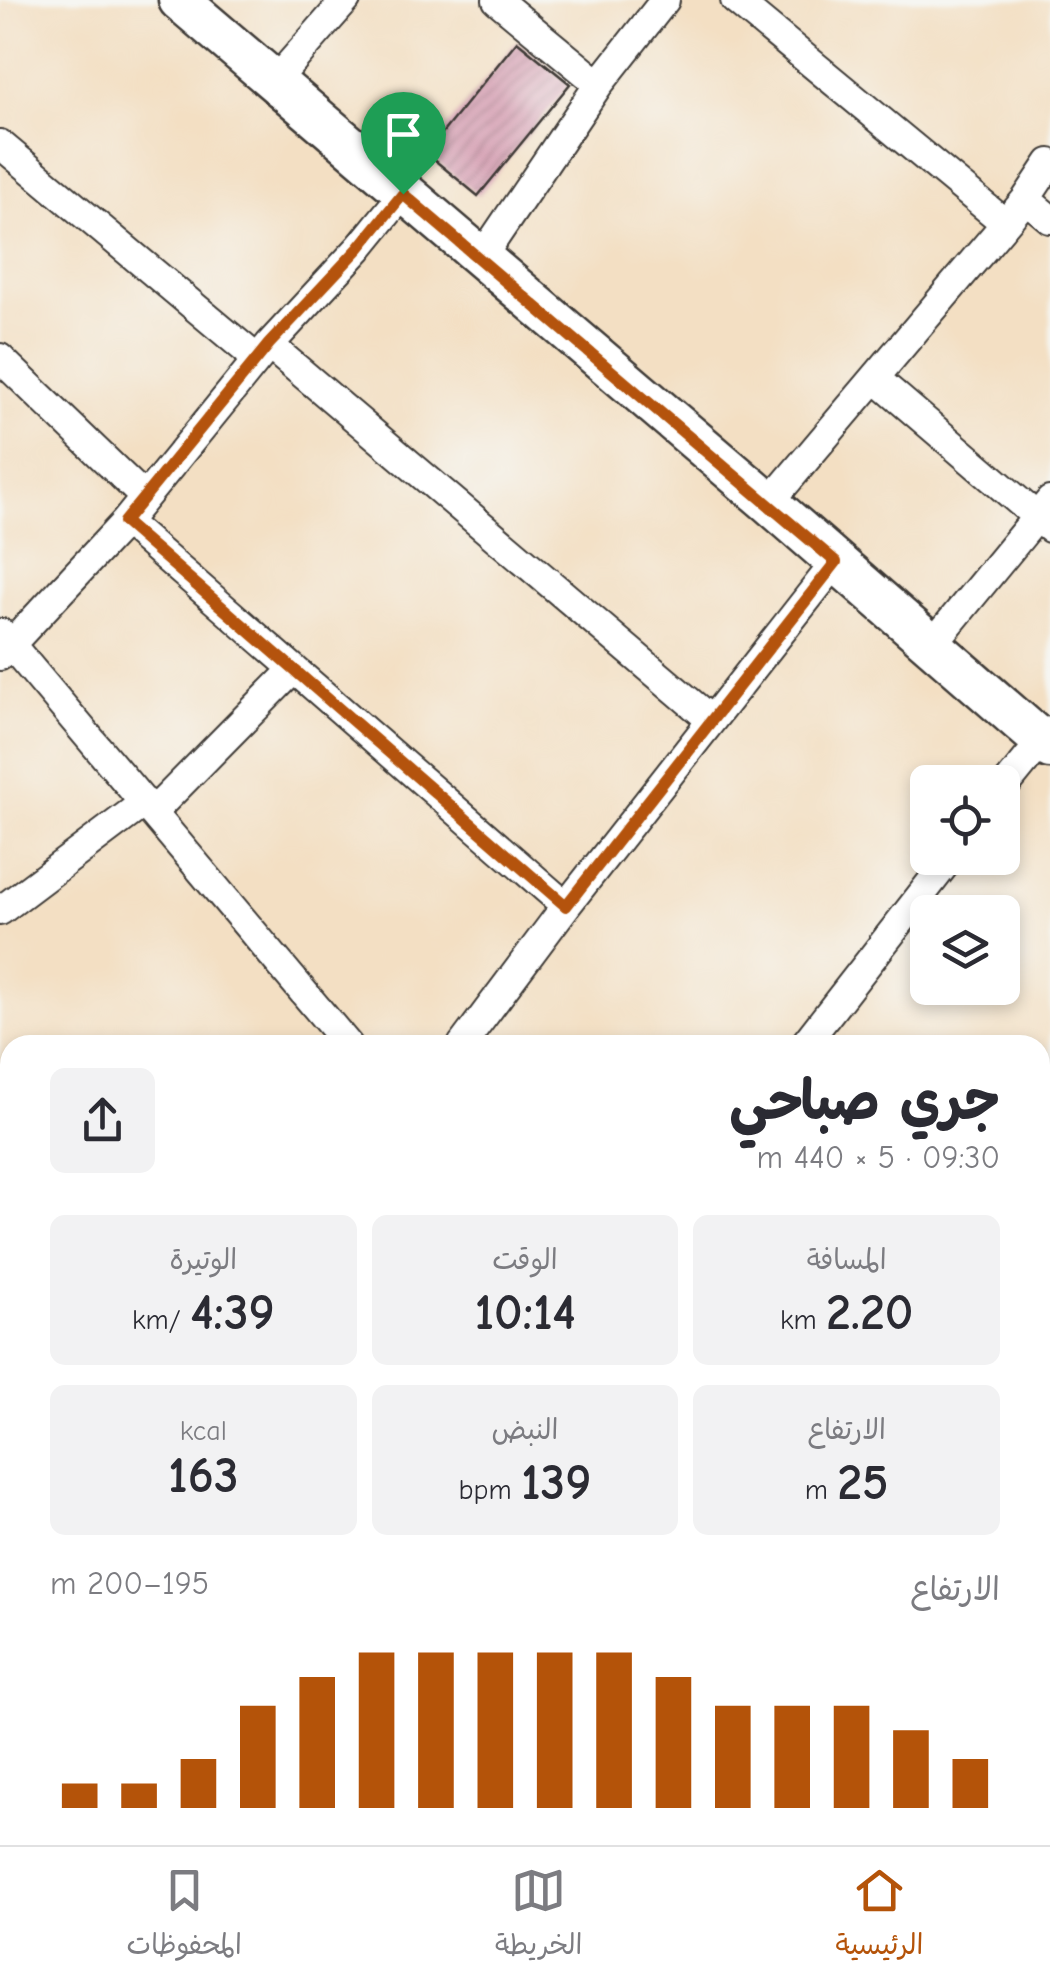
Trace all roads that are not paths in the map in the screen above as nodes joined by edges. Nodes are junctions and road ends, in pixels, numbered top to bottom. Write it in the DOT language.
graph roads {
  1 [pos="179,0"];
  2 [pos="346,0"];
  3 [pos="497,0"];
  4 [pos="664,0"];
  5 [pos="735,0"];
  6 [pos="274,82"];
  7 [pos="599,84"];
  8 [pos="0,144"];
  9 [pos="1050,164"];
  10 [pos="403,194"];
  11 [pos="1026,199"];
  12 [pos="1050,219"];
  13 [pos="1005,222"];
  14 [pos="481,258"];
  15 [pos="263,352"];
  16 [pos="0,358"];
  17 [pos="876,379"];
  18 [pos="144,497"];
  19 [pos="769,503"];
  20 [pos="1046,515"];
  21 [pos="124,522"];
  22 [pos="836,562"];
  23 [pos="4,644"];
  24 [pos="932,646"];
  25 [pos="294,670"];
  26 [pos="711,720"];
  27 [pos="1047,740"];
  28 [pos="1020,770"];
  29 [pos="149,807"];
  30 [pos="937,875"];
  31 [pos="566,906"];
  32 [pos="0,911"];
  33 [pos="340,1035"];
  34 [pos="469,1035"];
  35 [pos="812,1035"];
  1 -- 6 [label="street"];
  2 -- 6 [label="street"];
  3 -- 7 [label="street"];
  4 -- 7 [label="street"];
  5 -- 13 [label="street"];
  6 -- 10 [label="street"];
  7 -- 14 [label="street"];
  8 -- 15 [label="street"];
  9 -- 11 [label="street"];
  10 -- 14 [label="street"];
  10 -- 15 [label="street"];
  11 -- 12 [label="street"];
  11 -- 13 [label="street"];
  13 -- 17 [label="street"];
  14 -- 19 [label="street"];
  15 -- 18 [label="street"];
  15 -- 26 [label="street"];
  16 -- 18 [label="street"];
  17 -- 19 [label="street"];
  17 -- 20 [label="street"];
  18 -- 21 [label="street"];
  19 -- 22 [label="street"];
  20 -- 24 [label="street"];
  21 -- 23 [label="street"];
  21 -- 25 [label="street"];
  22 -- 24 [label="street"];
  22 -- 26 [label="street"];
  23 -- 29 [label="street"];
  24 -- 27 [label="street"];
  25 -- 29 [label="street"];
  25 -- 31 [label="street"];
  26 -- 31 [label="street"];
  27 -- 28 [label="street"];
  29 -- 32 [label="street"];
  29 -- 33 [label="street"];
  30 -- 35 [label="street"];
  31 -- 34 [label="street"];
}
